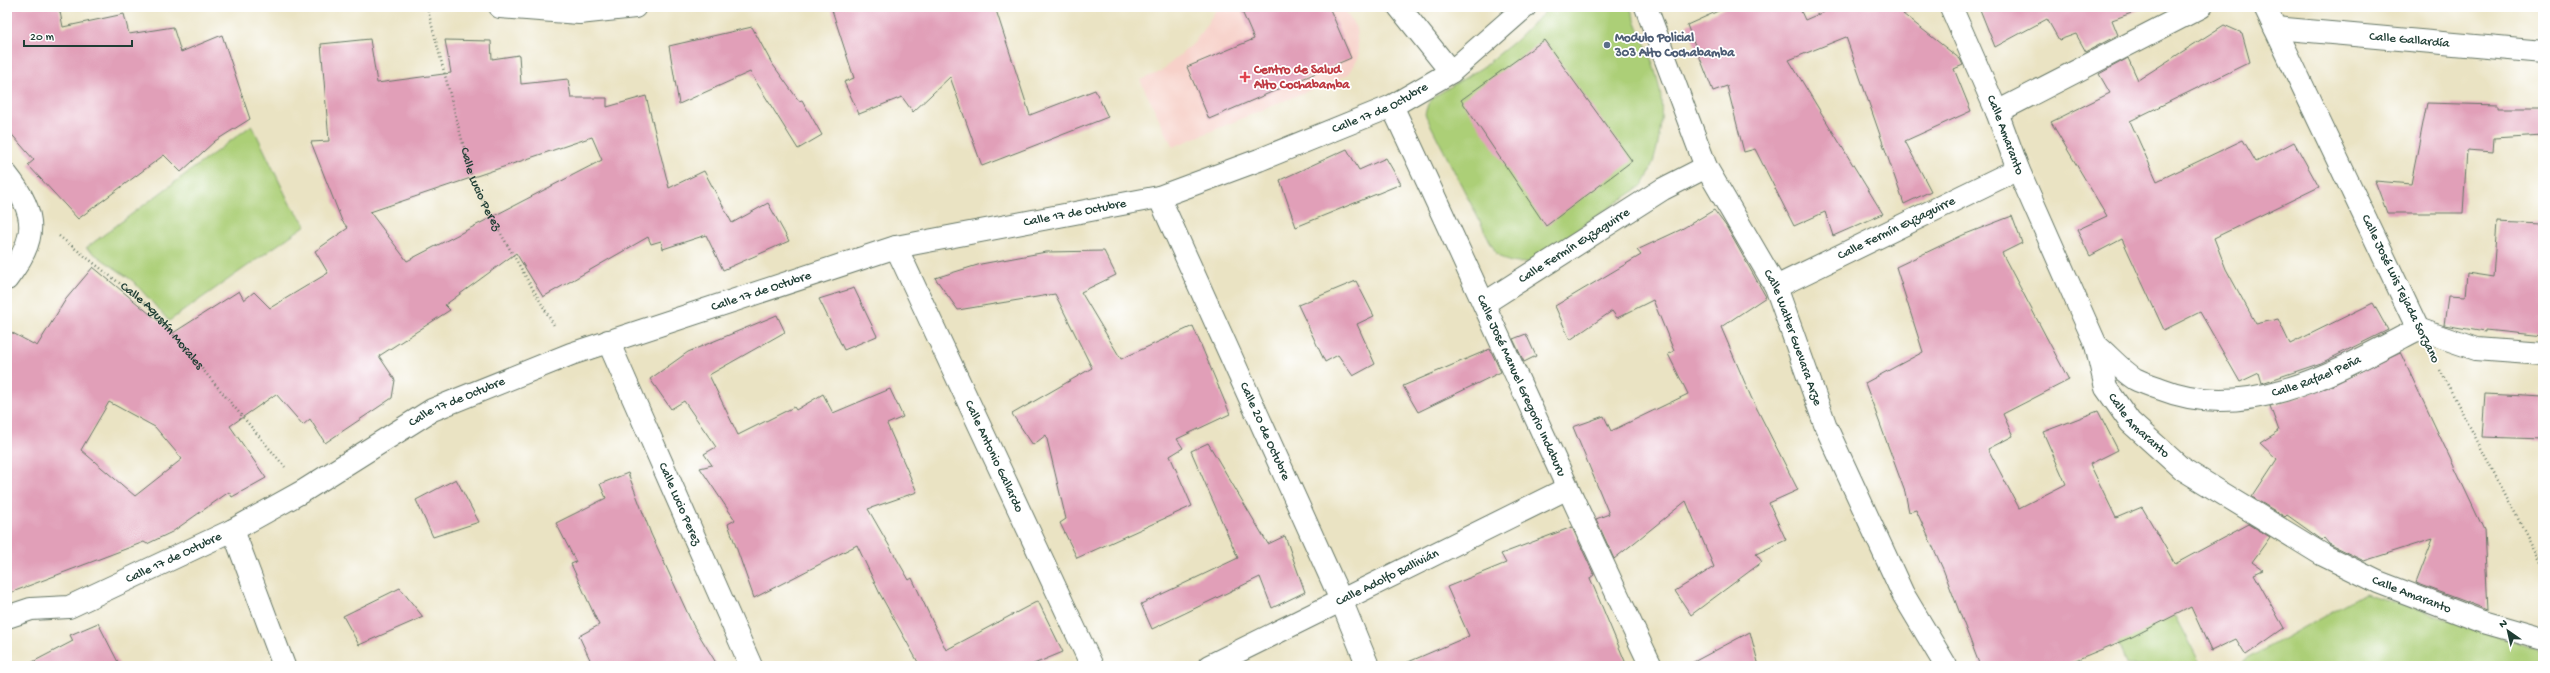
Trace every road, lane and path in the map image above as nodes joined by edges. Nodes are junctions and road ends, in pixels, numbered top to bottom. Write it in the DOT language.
graph roads {
  1 [pos="427,7"];
  2 [pos="500,7"];
  3 [pos="635,7"];
  4 [pos="1399,7"];
  5 [pos="1525,7"];
  6 [pos="1646,7"];
  7 [pos="1951,7"];
  8 [pos="2201,7"];
  9 [pos="2265,7"];
  10 [pos="2275,28"];
  11 [pos="2543,52"];
  12 [pos="1451,72"];
  13 [pos="1392,106"];
  14 [pos="1997,112"];
  15 [pos="1706,167"];
  16 [pos="2018,169"];
  17 [pos="7,175"];
  18 [pos="1159,197"];
  19 [pos="30,214"];
  20 [pos="896,247"];
  21 [pos="7,279"];
  22 [pos="1776,287"];
  23 [pos="1485,303"];
  24 [pos="2418,329"];
  25 [pos="608,341"];
  26 [pos="2096,345"];
  27 [pos="571,354"];
  28 [pos="2543,354"];
  29 [pos="1566,489"];
  30 [pos="305,490"];
  31 [pos="233,530"];
  32 [pos="2543,566"];
  33 [pos="1341,600"];
  34 [pos="7,617"];
  35 [pos="2543,639"];
  36 [pos="284,666"];
  37 [pos="751,666"];
  38 [pos="1092,666"];
  39 [pos="1209,666"];
  40 [pos="1368,666"];
  41 [pos="1651,666"];
  42 [pos="1946,666"];
  1 -- 27 [label="path, Calle Lucio Perez"];
  2 -- 3 [label="street"];
  4 -- 12 [label="street"];
  5 -- 12 [label="street, Calle 17 de Octubre"];
  6 -- 15 [label="street, Calle Walter Guevara Arze"];
  7 -- 14 [label="street, Calle Amaranto"];
  8 -- 14 [label="street"];
  9 -- 10 [label="street, Calle José Luis Tejada Sorzano"];
  10 -- 11 [label="street, Calle Gallardía"];
  10 -- 24 [label="street, Calle José Luis Tejada Sorzano"];
  12 -- 13 [label="street, Calle 17 de Octubre"];
  13 -- 18 [label="street, Calle 17 de Octubre"];
  13 -- 23 [label="street, Calle José Manuel Gregorio Indaburu"];
  14 -- 16 [label="street, Calle Amaranto"];
  15 -- 22 [label="street, Calle Walter Guevara Arze"];
  15 -- 23 [label="street, Calle Fermín Eyzaguirre"];
  16 -- 22 [label="street, Calle Fermín Eyzaguirre"];
  16 -- 26 [label="street, Calle Amaranto"];
  17 -- 19 [label="street"];
  18 -- 20 [label="street, Calle 17 de Octubre"];
  18 -- 33 [label="street, Calle 20 de Octubre"];
  19 -- 21 [label="street"];
  19 -- 30 [label="path, Calle Agustín Morales"];
  20 -- 25 [label="street, Calle 17 de Octubre"];
  20 -- 38 [label="street, Calle Antonio Gallardo"];
  22 -- 42 [label="street, Calle Walter Guevara Arze"];
  23 -- 29 [label="street, Calle José Manuel Gregorio Indaburu"];
  24 -- 26 [label="street, Calle Rafael Peña"];
  24 -- 28 [label="street"];
  24 -- 32 [label="path, Calle José Luis Tejada Sorzano"];
  25 -- 27 [label="street, Calle 17 de Octubre"];
  25 -- 37 [label="street, Calle Lucio Perez"];
  26 -- 35 [label="street, Calle Amaranto"];
  27 -- 30 [label="street, Calle 17 de Octubre"];
  29 -- 33 [label="street, Calle Adolfo Ballivián"];
  29 -- 41 [label="street, Calle José Manuel Gregorio Indaburu"];
  30 -- 31 [label="street, Calle 17 de Octubre"];
  31 -- 34 [label="street, Calle 17 de Octubre"];
  31 -- 36 [label="street"];
  33 -- 39 [label="street, Calle Adolfo Ballivián"];
  33 -- 40 [label="street, Calle 20 de Octubre"];
}
